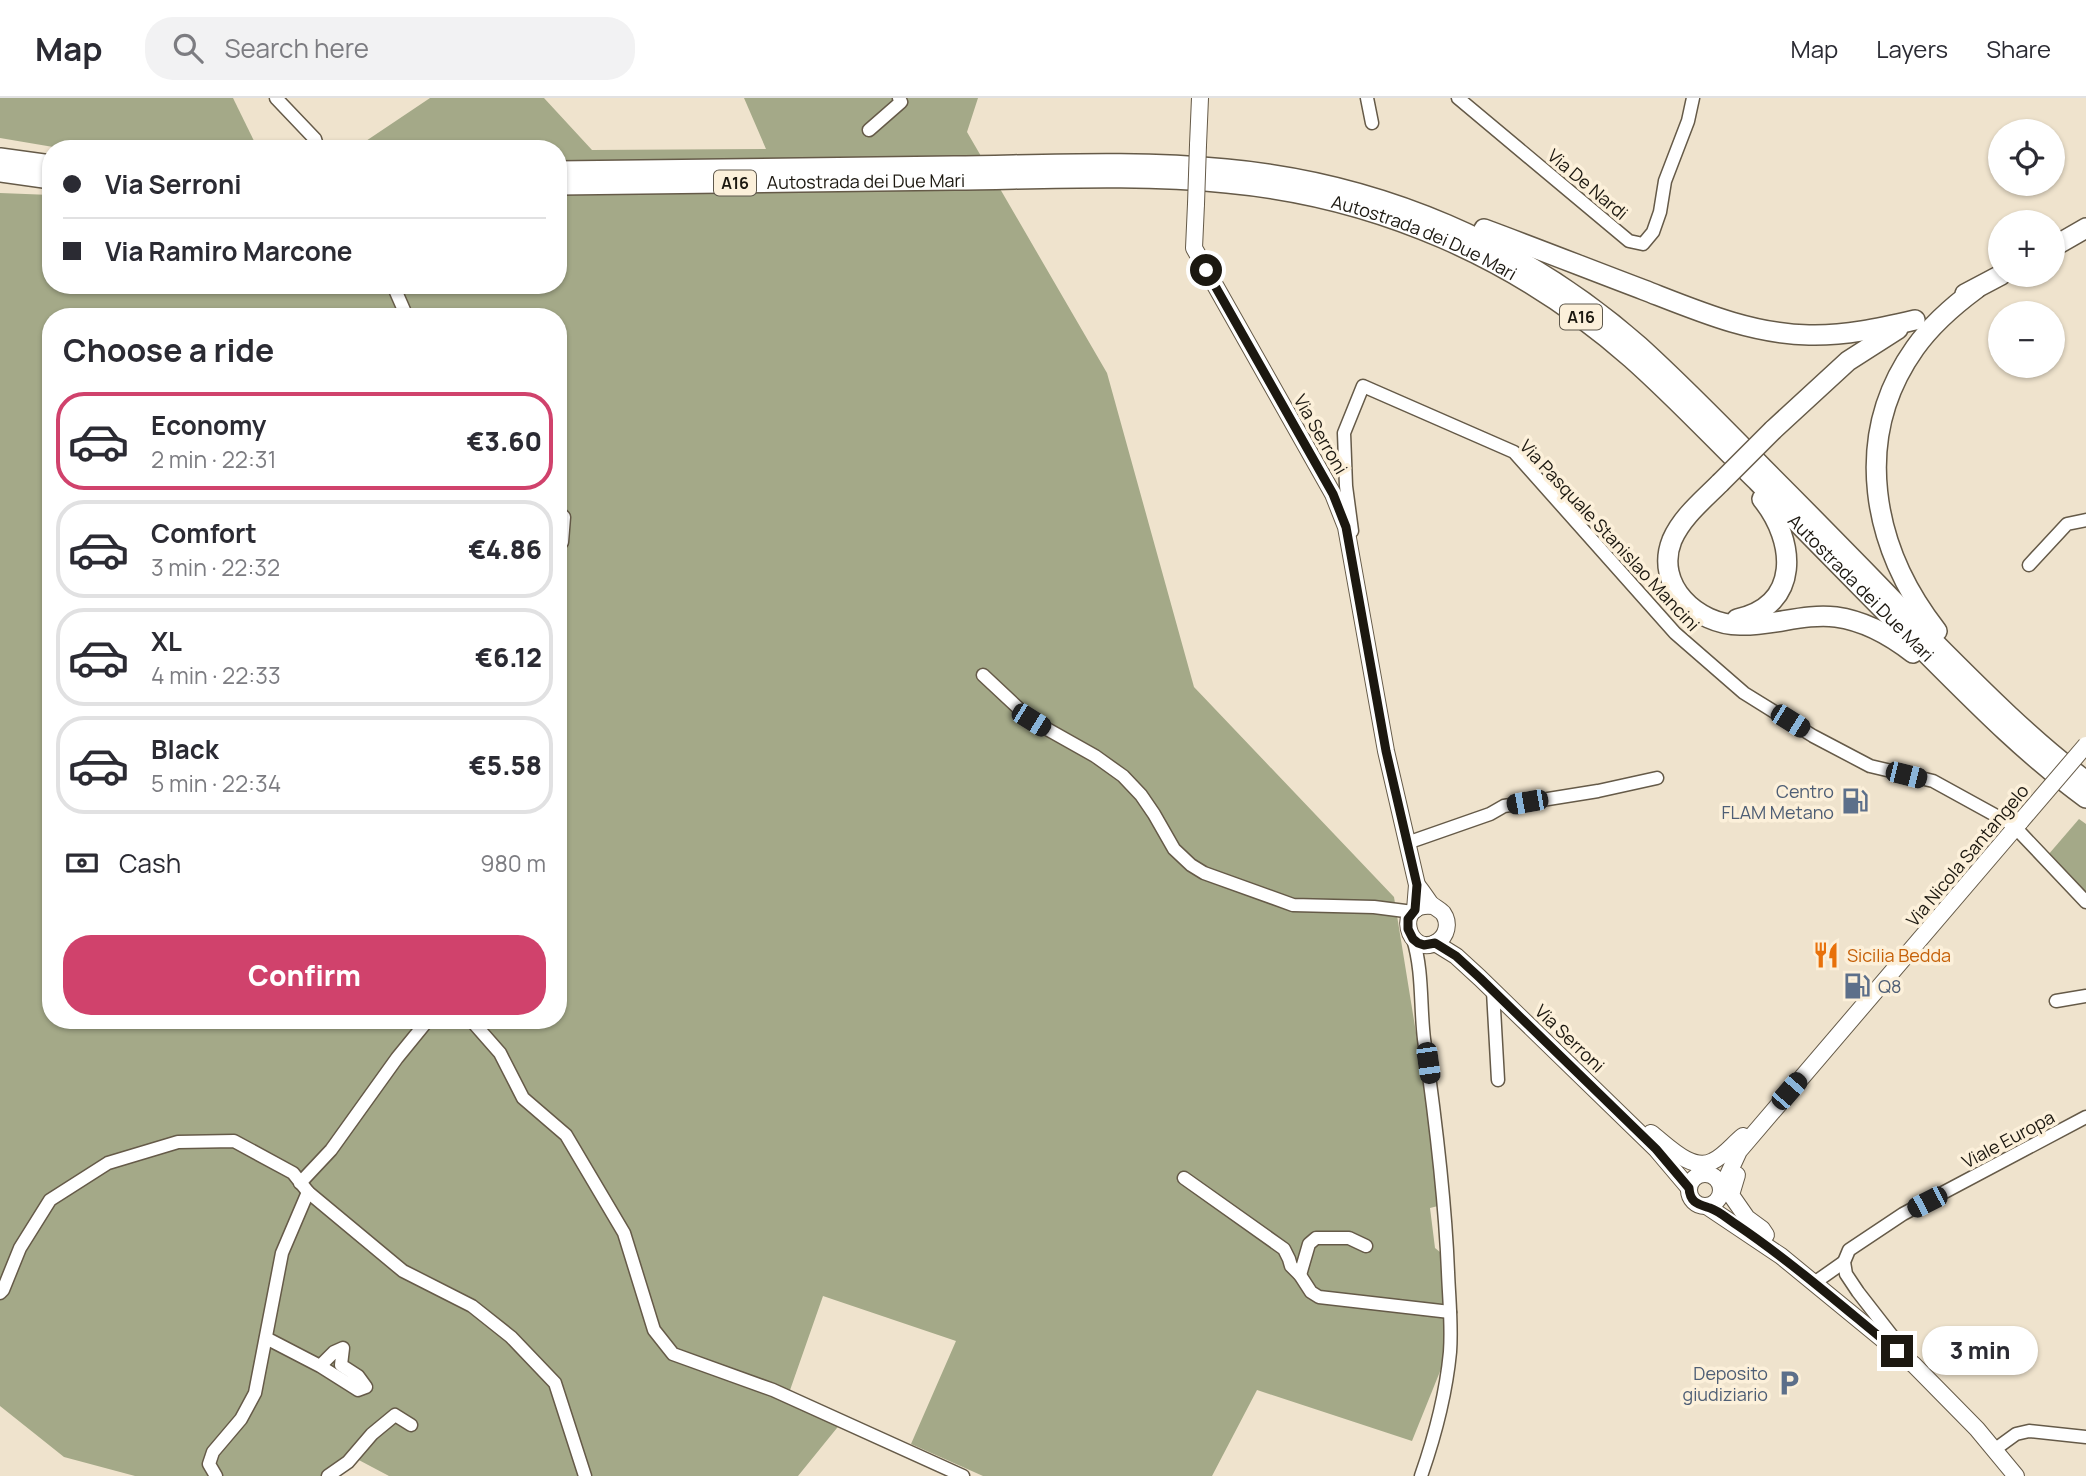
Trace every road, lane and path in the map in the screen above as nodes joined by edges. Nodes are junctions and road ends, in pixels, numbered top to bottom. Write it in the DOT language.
graph roads {
  1 [pos="276,98"];
  2 [pos="899,98"];
  3 [pos="1200,98"];
  4 [pos="1367,98"];
  5 [pos="1458,98"];
  6 [pos="1693,98"];
  7 [pos="1372,123"];
  8 [pos="869,130"];
  9 [pos="315,140"];
  10 [pos="0,158"];
  11 [pos="42,164"];
  12 [pos="1180,165"];
  13 [pos="567,171"];
  14 [pos="0,172"];
  15 [pos="912,173"];
  16 [pos="42,178"];
  17 [pos="567,185"];
  18 [pos="2086,228"];
  19 [pos="2065,240"];
  20 [pos="1988,282"];
  21 [pos="1976,289"];
  22 [pos="1572,311"];
  23 [pos="1915,320"];
  24 [pos="2086,520"];
  25 [pos="1348,524"];
  26 [pos="2029,565"];
  27 [pos="1716,620"];
  28 [pos="983,675"];
  29 [pos="2086,745"];
  30 [pos="1657,778"];
  31 [pos="2086,780"];
  32 [pos="2086,798"];
  33 [pos="2086,807"];
  34 [pos="2019,824"];
  35 [pos="1407,843"];
  36 [pos="1417,885"];
  37 [pos="2086,902"];
  38 [pos="1433,906"];
  39 [pos="1409,919"];
  40 [pos="1432,944"];
  41 [pos="1493,990"];
  42 [pos="2086,996"];
  43 [pos="2056,1001"];
  44 [pos="421,1029"];
  45 [pos="479,1029"];
  46 [pos="1498,1080"];
  47 [pos="2086,1116"];
  48 [pos="1629,1124"];
  49 [pos="1760,1126"];
  50 [pos="1656,1149"];
  51 [pos="1739,1151"];
  52 [pos="1704,1174"];
  53 [pos="1184,1178"];
  54 [pos="304,1187"];
  55 [pos="1689,1188"];
  56 [pos="1721,1192"];
  57 [pos="1708,1207"];
  58 [pos="1751,1235"];
  59 [pos="1366,1246"];
  60 [pos="1780,1256"];
  61 [pos="1844,1262"];
  62 [pos="1300,1275"];
  63 [pos="1814,1283"];
  64 [pos="0,1293"];
  65 [pos="1450,1312"];
  66 [pos="266,1338"];
  67 [pos="1914,1365"];
  68 [pos="320,1366"];
  69 [pos="411,1424"];
  70 [pos="2086,1437"];
  71 [pos="1994,1450"];
  72 [pos="216,1476"];
  73 [pos="328,1476"];
  74 [pos="585,1476"];
  75 [pos="963,1476"];
  76 [pos="1421,1476"];
  77 [pos="2016,1476"];
  1 -- 9 [label="street"];
  2 -- 8 [label="street"];
  3 -- 25 [label="main road, Via Serroni, bridge"];
  4 -- 7 [label="street"];
  5 -- 6 [label="street, Via De Nardi"];
  10 -- 11 [label="highway"];
  12 -- 15 [label="highway, Autostrada dei Due Mari / A16"];
  12 -- 23 [label="highway"];
  12 -- 31 [label="highway, Autostrada dei Due Mari / A16"];
  13 -- 15 [label="highway, Autostrada dei Due Mari / A16"];
  14 -- 16 [label="highway"];
  15 -- 17 [label="highway, Autostrada dei Due Mari / A16"];
  15 -- 22 [label="highway, Autostrada dei Due Mari / A16"];
  18 -- 19 [label="highway"];
  20 -- 21 [label="highway"];
  21 -- 23 [label="highway"];
  21 -- 31 [label="highway"];
  22 -- 27 [label="highway"];
  22 -- 32 [label="highway, Autostrada dei Due Mari / A16"];
  23 -- 27 [label="highway, bridge"];
  24 -- 26 [label="street"];
  25 -- 34 [label="street, Via Pasquale Stanislao Mancini"];
  25 -- 35 [label="main road, Via Serroni"];
  27 -- 33 [label="highway"];
  28 -- 39 [label="street"];
  29 -- 34 [label="main road, Via Nicola Santangelo, bridge"];
  30 -- 35 [label="street"];
  34 -- 37 [label="street"];
  34 -- 49 [label="main road, Via Nicola Santangelo"];
  35 -- 36 [label="main road, Via Serroni"];
  36 -- 38 [label="main road, Via Serroni"];
  36 -- 39 [label="main road, Via Serroni"];
  38 -- 39 [label="main road"];
  38 -- 40 [label="main road, Via Serroni"];
  39 -- 40 [label="main road"];
  40 -- 41 [label="main road, Via Serroni"];
  40 -- 65 [label="street"];
  41 -- 46 [label="street"];
  41 -- 48 [label="main road, Via Serroni"];
  42 -- 43 [label="street"];
  44 -- 54 [label="street"];
  45 -- 75 [label="street"];
  47 -- 61 [label="street, Viale Europa"];
  48 -- 49 [label="main road"];
  48 -- 50 [label="main road, Via Serroni"];
  49 -- 51 [label="main road, Via Nicola Santangelo"];
  49 -- 60 [label="main road"];
  50 -- 52 [label="main road"];
  50 -- 55 [label="main road"];
  51 -- 52 [label="main road"];
  51 -- 56 [label="main road, Via Nicola Santangelo"];
  52 -- 55 [label="main road"];
  52 -- 56 [label="main road"];
  53 -- 62 [label="street"];
  54 -- 64 [label="street"];
  54 -- 66 [label="street"];
  54 -- 74 [label="street"];
  55 -- 57 [label="main road"];
  56 -- 57 [label="main road, Via Nicola Santangelo"];
  56 -- 58 [label="main road"];
  57 -- 58 [label="main road"];
  58 -- 60 [label="main road"];
  59 -- 62 [label="street"];
  60 -- 63 [label="main road"];
  61 -- 63 [label="street, Viale Europa"];
  61 -- 67 [label="street"];
  62 -- 65 [label="street"];
  63 -- 67 [label="main road"];
  65 -- 76 [label="street"];
  66 -- 68 [label="street"];
  66 -- 72 [label="street"];
  67 -- 71 [label="main road"];
  69 -- 73 [label="street"];
  70 -- 71 [label="street"];
  71 -- 77 [label="main road"];
}
